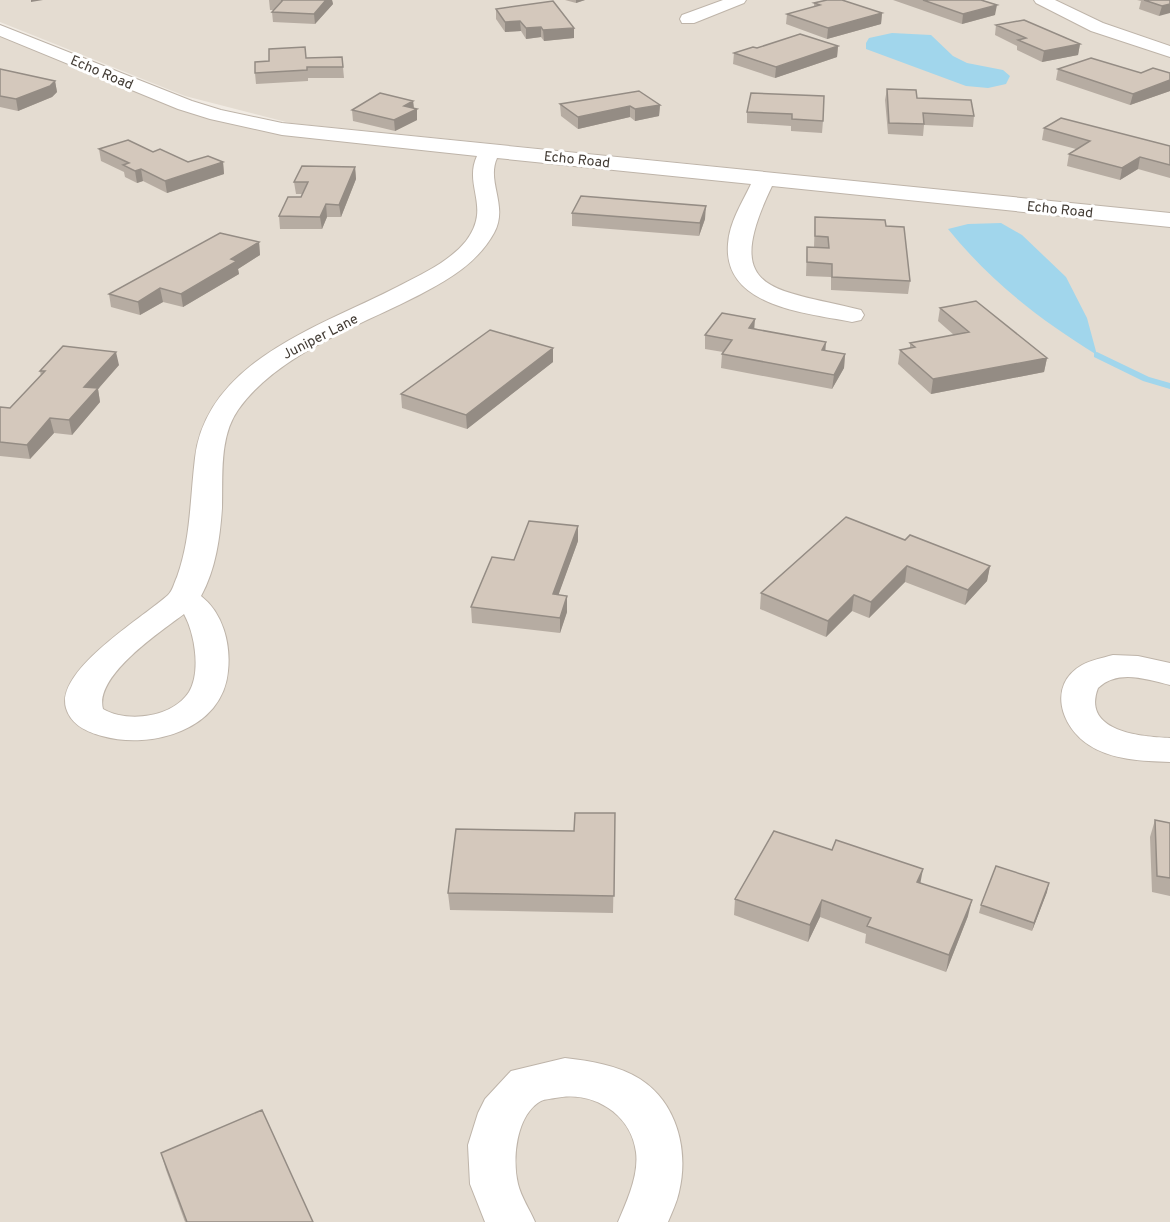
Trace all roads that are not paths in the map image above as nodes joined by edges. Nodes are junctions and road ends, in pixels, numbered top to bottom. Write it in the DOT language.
graph roads {
  1 [pos="738,0"];
  2 [pos="1042,0"];
  3 [pos="688,19"];
  4 [pos="0,30"];
  5 [pos="1170,52"];
  6 [pos="490,151"];
  7 [pos="765,178"];
  8 [pos="1170,220"];
  9 [pos="852,315"];
  10 [pos="184,598"];
  11 [pos="1170,674"];
  12 [pos="1170,750"];
  13 [pos="510,1222"];
  14 [pos="643,1222"];
  1 -- 3 [label="street"];
  2 -- 5 [label="street"];
  4 -- 6 [label="street, Echo Road"];
  6 -- 7 [label="street, Echo Road"];
  6 -- 10 [label="street, Juniper Lane"];
  7 -- 8 [label="street, Echo Road"];
  7 -- 9 [label="street"];
  10 -- 10 [label="street"];
  11 -- 12 [label="street"];
  13 -- 14 [label="street"];
}
